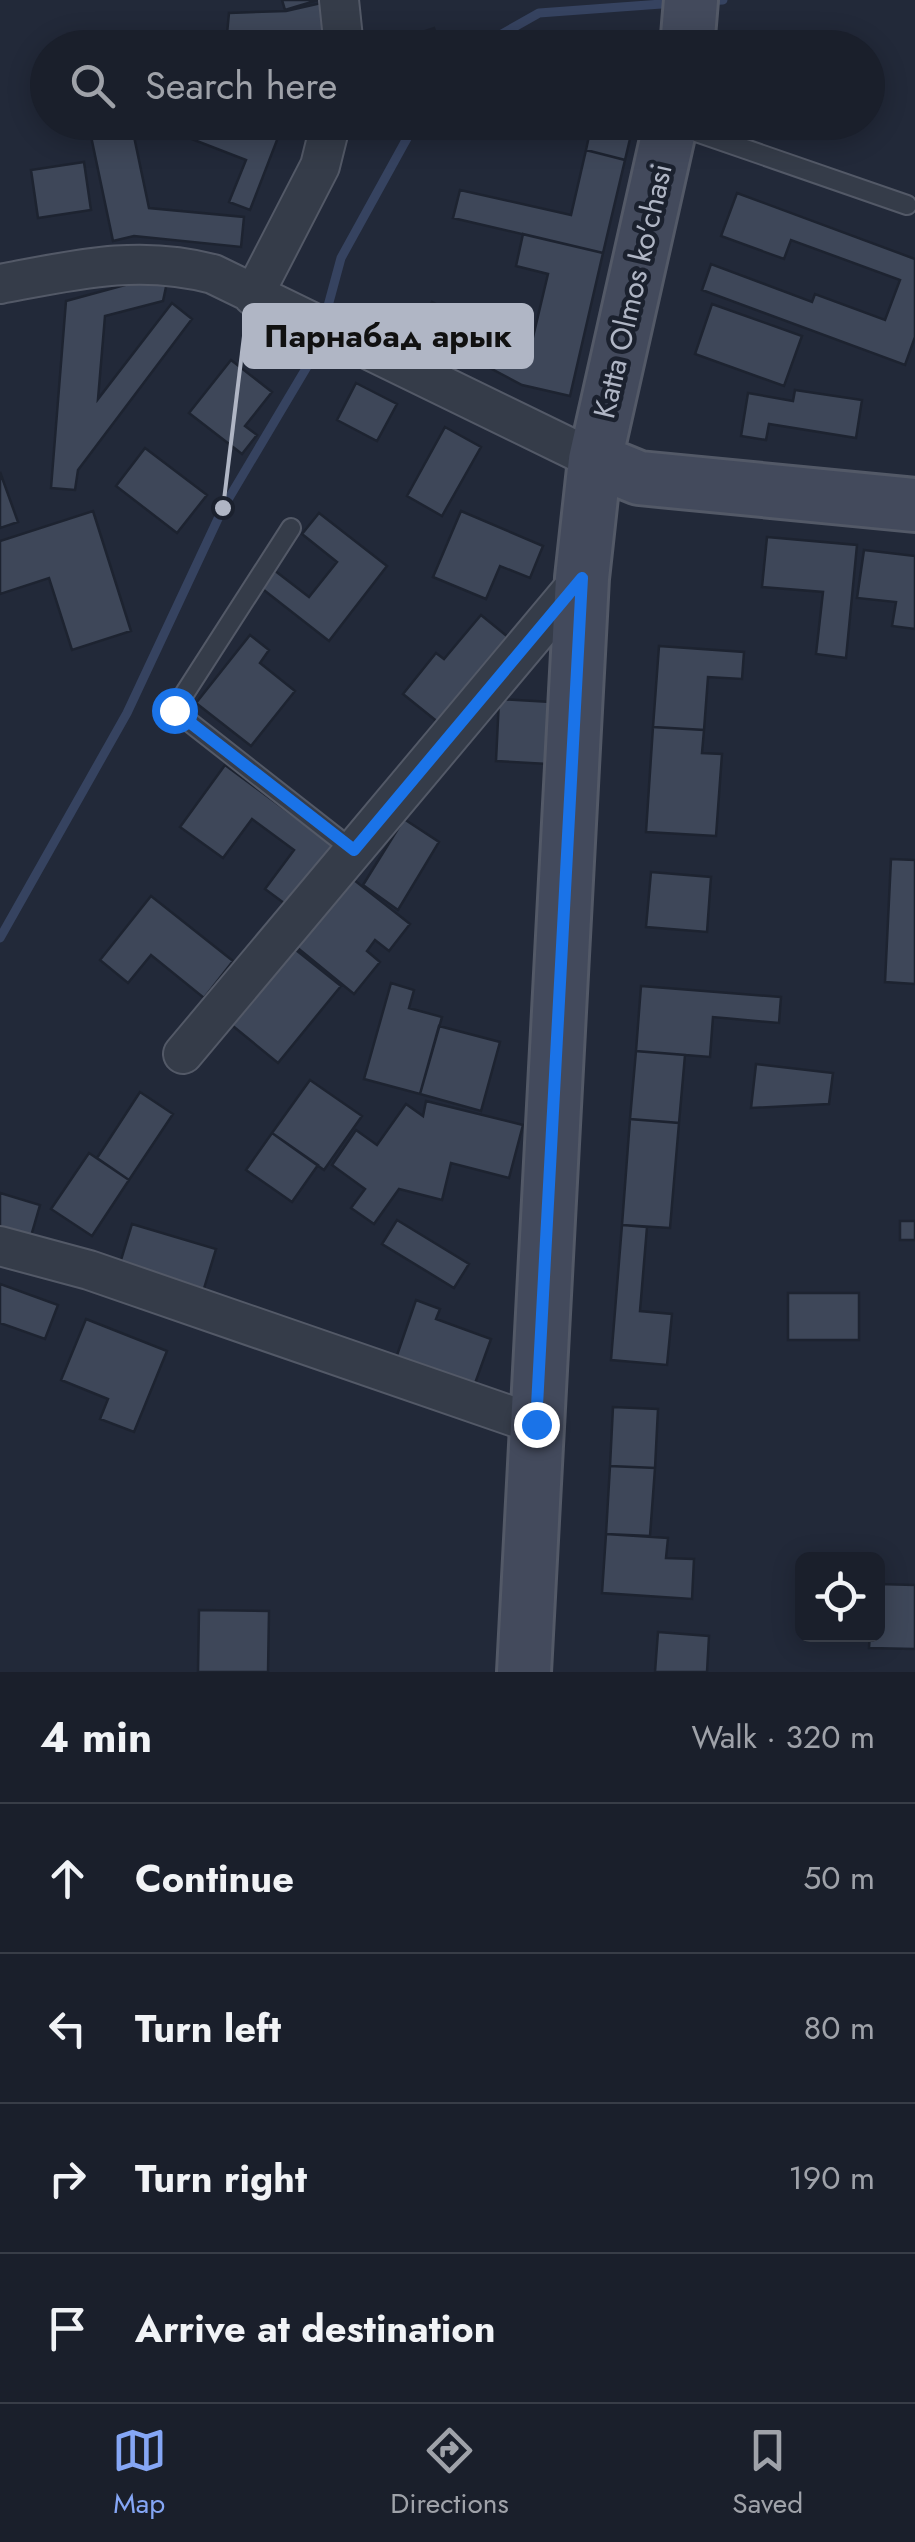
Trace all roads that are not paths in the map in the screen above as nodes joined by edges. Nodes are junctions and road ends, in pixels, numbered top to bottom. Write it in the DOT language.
graph roads {
  1 [pos="339,0"];
  2 [pos="342,30"];
  3 [pos="326,140"];
  4 [pos="667,140"];
  5 [pos="720,140"];
  6 [pos="907,205"];
  7 [pos="0,284"];
  8 [pos="253,296"];
  9 [pos="595,460"];
  10 [pos="915,505"];
  11 [pos="291,528"];
  12 [pos="582,578"];
  13 [pos="354,850"];
  14 [pos="184,1054"];
  15 [pos="0,1246"];
  16 [pos="536,1424"];
  17 [pos="524,1672"];
  1 -- 2 [label="street"];
  3 -- 8 [label="street"];
  4 -- 9 [label="street, Katta Olmos ko'chasi"];
  5 -- 6 [label="lane"];
  7 -- 8 [label="street"];
  8 -- 9 [label="street"];
  9 -- 10 [label="street"];
  9 -- 12 [label="street, Katta Olmos ko'chasi"];
  11 -- 13 [label="lane"];
  12 -- 13 [label="street"];
  12 -- 16 [label="street, Katta Olmos ko'chasi"];
  13 -- 14 [label="street"];
  15 -- 16 [label="street"];
  16 -- 17 [label="street, Katta Olmos ko'chasi"];
}
